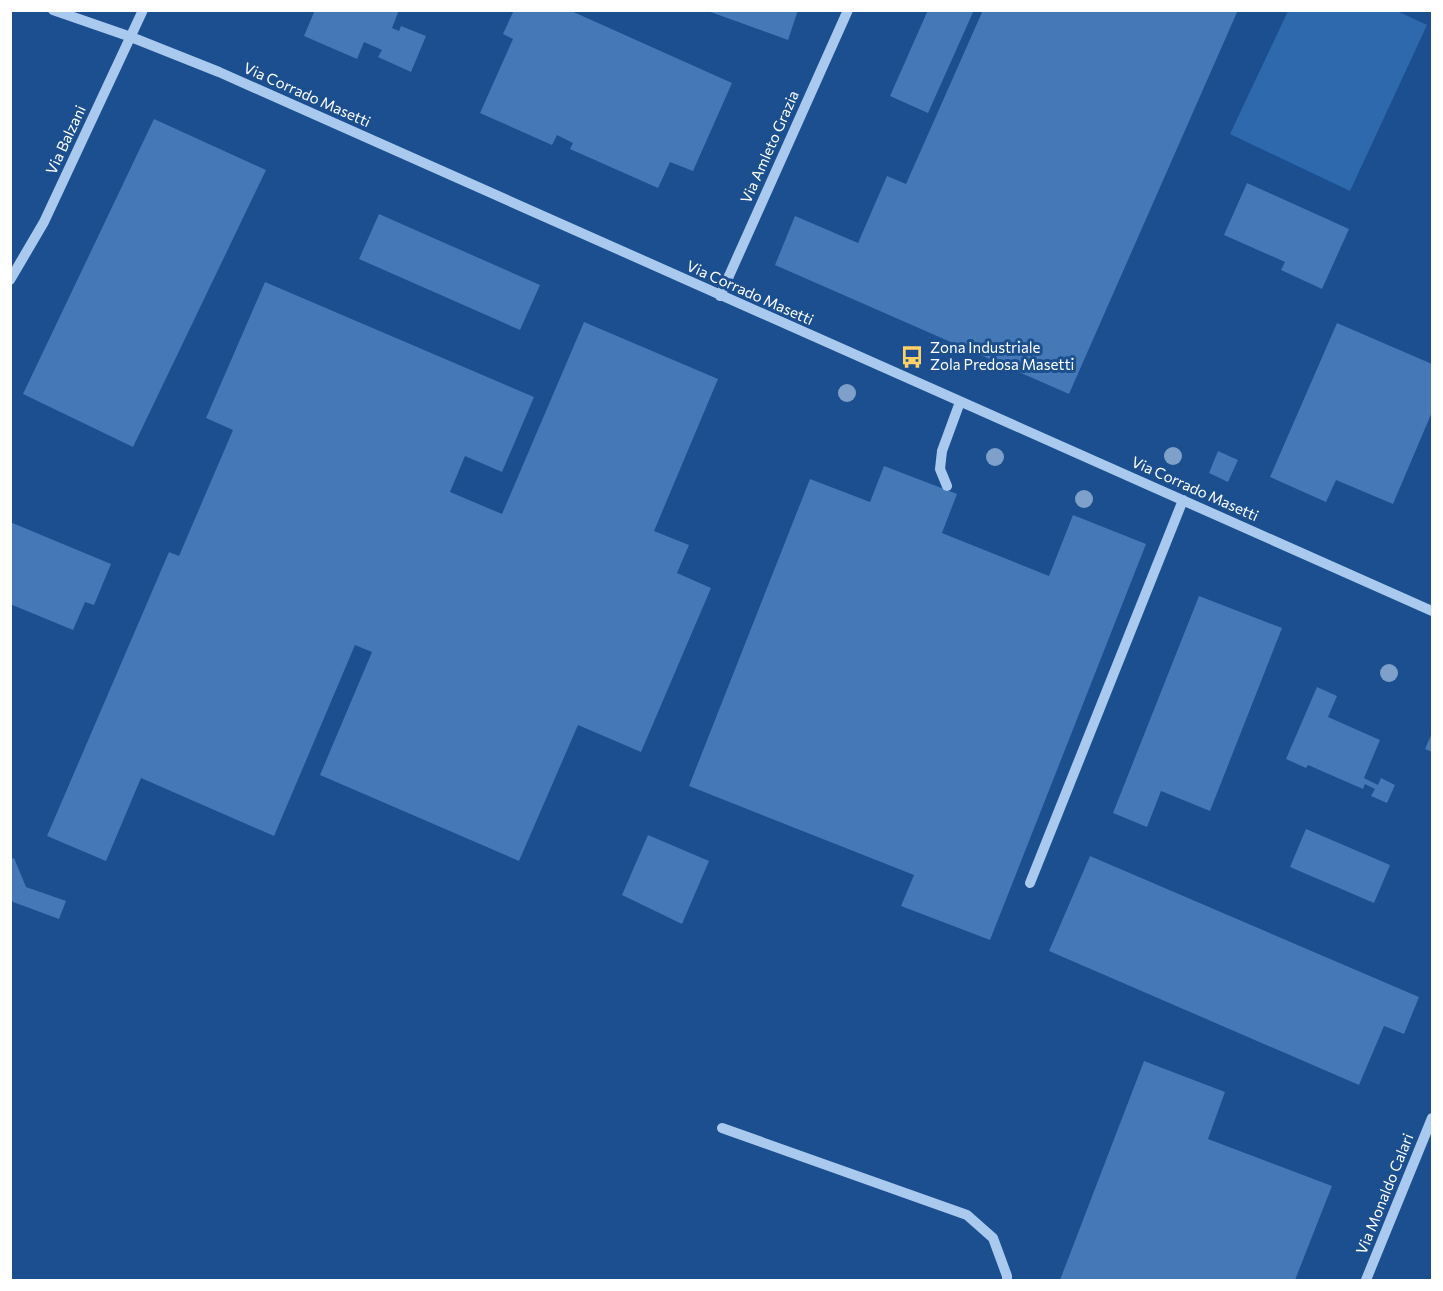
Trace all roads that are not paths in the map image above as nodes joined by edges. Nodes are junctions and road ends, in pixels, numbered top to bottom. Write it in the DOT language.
graph roads {
  1 [pos="53,10"];
  2 [pos="143,10"];
  3 [pos="848,10"];
  4 [pos="131,37"];
  5 [pos="10,280"];
  6 [pos="720,296"];
  7 [pos="960,402"];
  8 [pos="947,486"];
  9 [pos="1183,500"];
  10 [pos="1432,611"];
  11 [pos="1030,883"];
  12 [pos="1432,1118"];
  13 [pos="722,1128"];
  14 [pos="1006,1281"];
  15 [pos="1366,1281"];
  1 -- 4 [label="street, Via Corrado Masetti"];
  2 -- 4 [label="street, Via Balzani"];
  3 -- 6 [label="street, Via Amleto Grazia"];
  4 -- 5 [label="street, Via Balzani"];
  4 -- 6 [label="street, Via Corrado Masetti"];
  6 -- 7 [label="street, Via Corrado Masetti"];
  7 -- 8 [label="street"];
  7 -- 9 [label="street, Via Corrado Masetti"];
  9 -- 10 [label="street, Via Corrado Masetti"];
  9 -- 11 [label="street"];
  12 -- 15 [label="street, Via Monaldo Calari"];
  13 -- 14 [label="street"];
}
